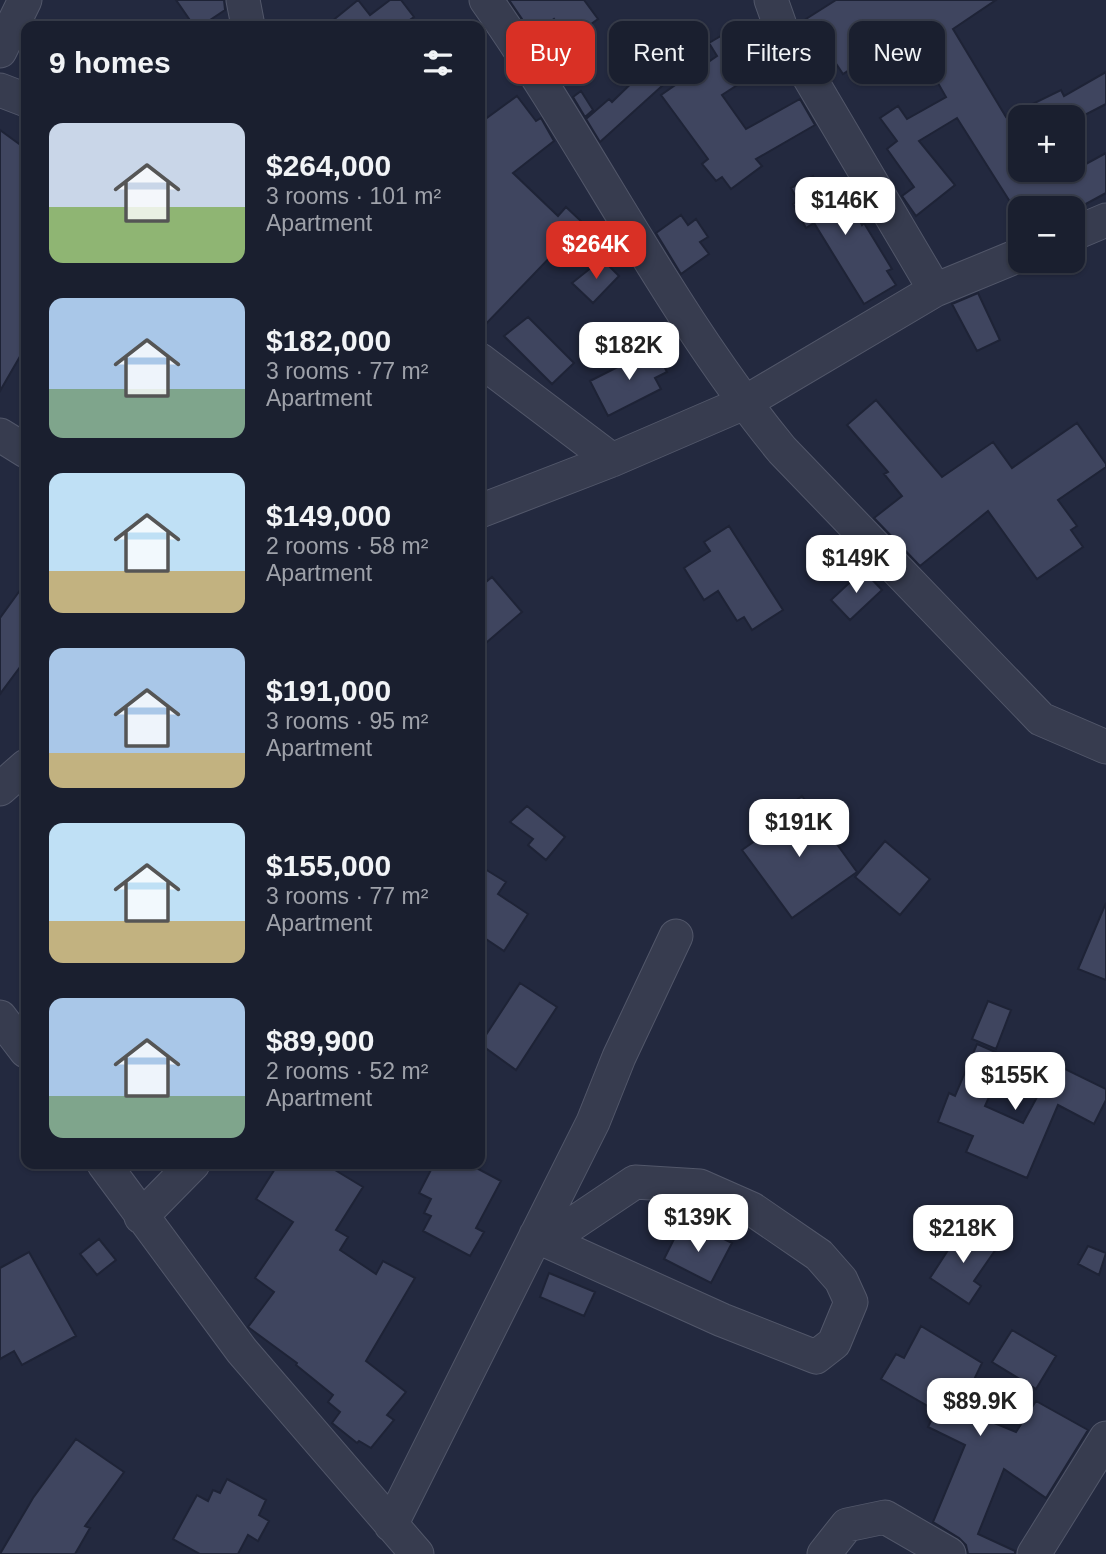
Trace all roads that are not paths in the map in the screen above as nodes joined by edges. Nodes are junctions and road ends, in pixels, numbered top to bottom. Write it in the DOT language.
graph roads {
  1 [pos="25,0"];
  2 [pos="243,0"];
  3 [pos="486,0"];
  4 [pos="771,0"];
  5 [pos="247,21"];
  6 [pos="0,51"];
  7 [pos="0,90"];
  8 [pos="21,98"];
  9 [pos="1106,220"];
  10 [pos="1085,229"];
  11 [pos="1008,260"];
  12 [pos="935,290"];
  13 [pos="485,364"];
  14 [pos="744,404"];
  15 [pos="0,435"];
  16 [pos="21,448"];
  17 [pos="612,460"];
  18 [pos="485,509"];
  19 [pos="1106,747"];
  20 [pos="21,770"];
  21 [pos="0,789"];
  22 [pos="676,936"];
  23 [pos="0,1017"];
  24 [pos="21,1044"];
  25 [pos="107,1169"];
  26 [pos="188,1169"];
  27 [pos="141,1217"];
  28 [pos="541,1238"];
  29 [pos="1106,1438"];
  30 [pos="391,1525"];
  31 [pos="417,1554"];
  32 [pos="824,1554"];
  33 [pos="949,1554"];
  34 [pos="1034,1554"];
  1 -- 6 [label="street"];
  2 -- 5 [label="street"];
  3 -- 14 [label="street"];
  4 -- 12 [label="street"];
  7 -- 8 [label="street"];
  9 -- 10 [label="street"];
  11 -- 12 [label="street"];
  12 -- 14 [label="street"];
  13 -- 17 [label="street"];
  14 -- 17 [label="street"];
  14 -- 19 [label="street"];
  15 -- 16 [label="street"];
  17 -- 18 [label="street"];
  20 -- 21 [label="street"];
  22 -- 28 [label="street"];
  23 -- 24 [label="street"];
  25 -- 27 [label="street"];
  26 -- 27 [label="street"];
  27 -- 30 [label="street"];
  28 -- 28 [label="street"];
  28 -- 30 [label="street"];
  29 -- 34 [label="street"];
  30 -- 31 [label="street"];
  32 -- 33 [label="street"];
}
